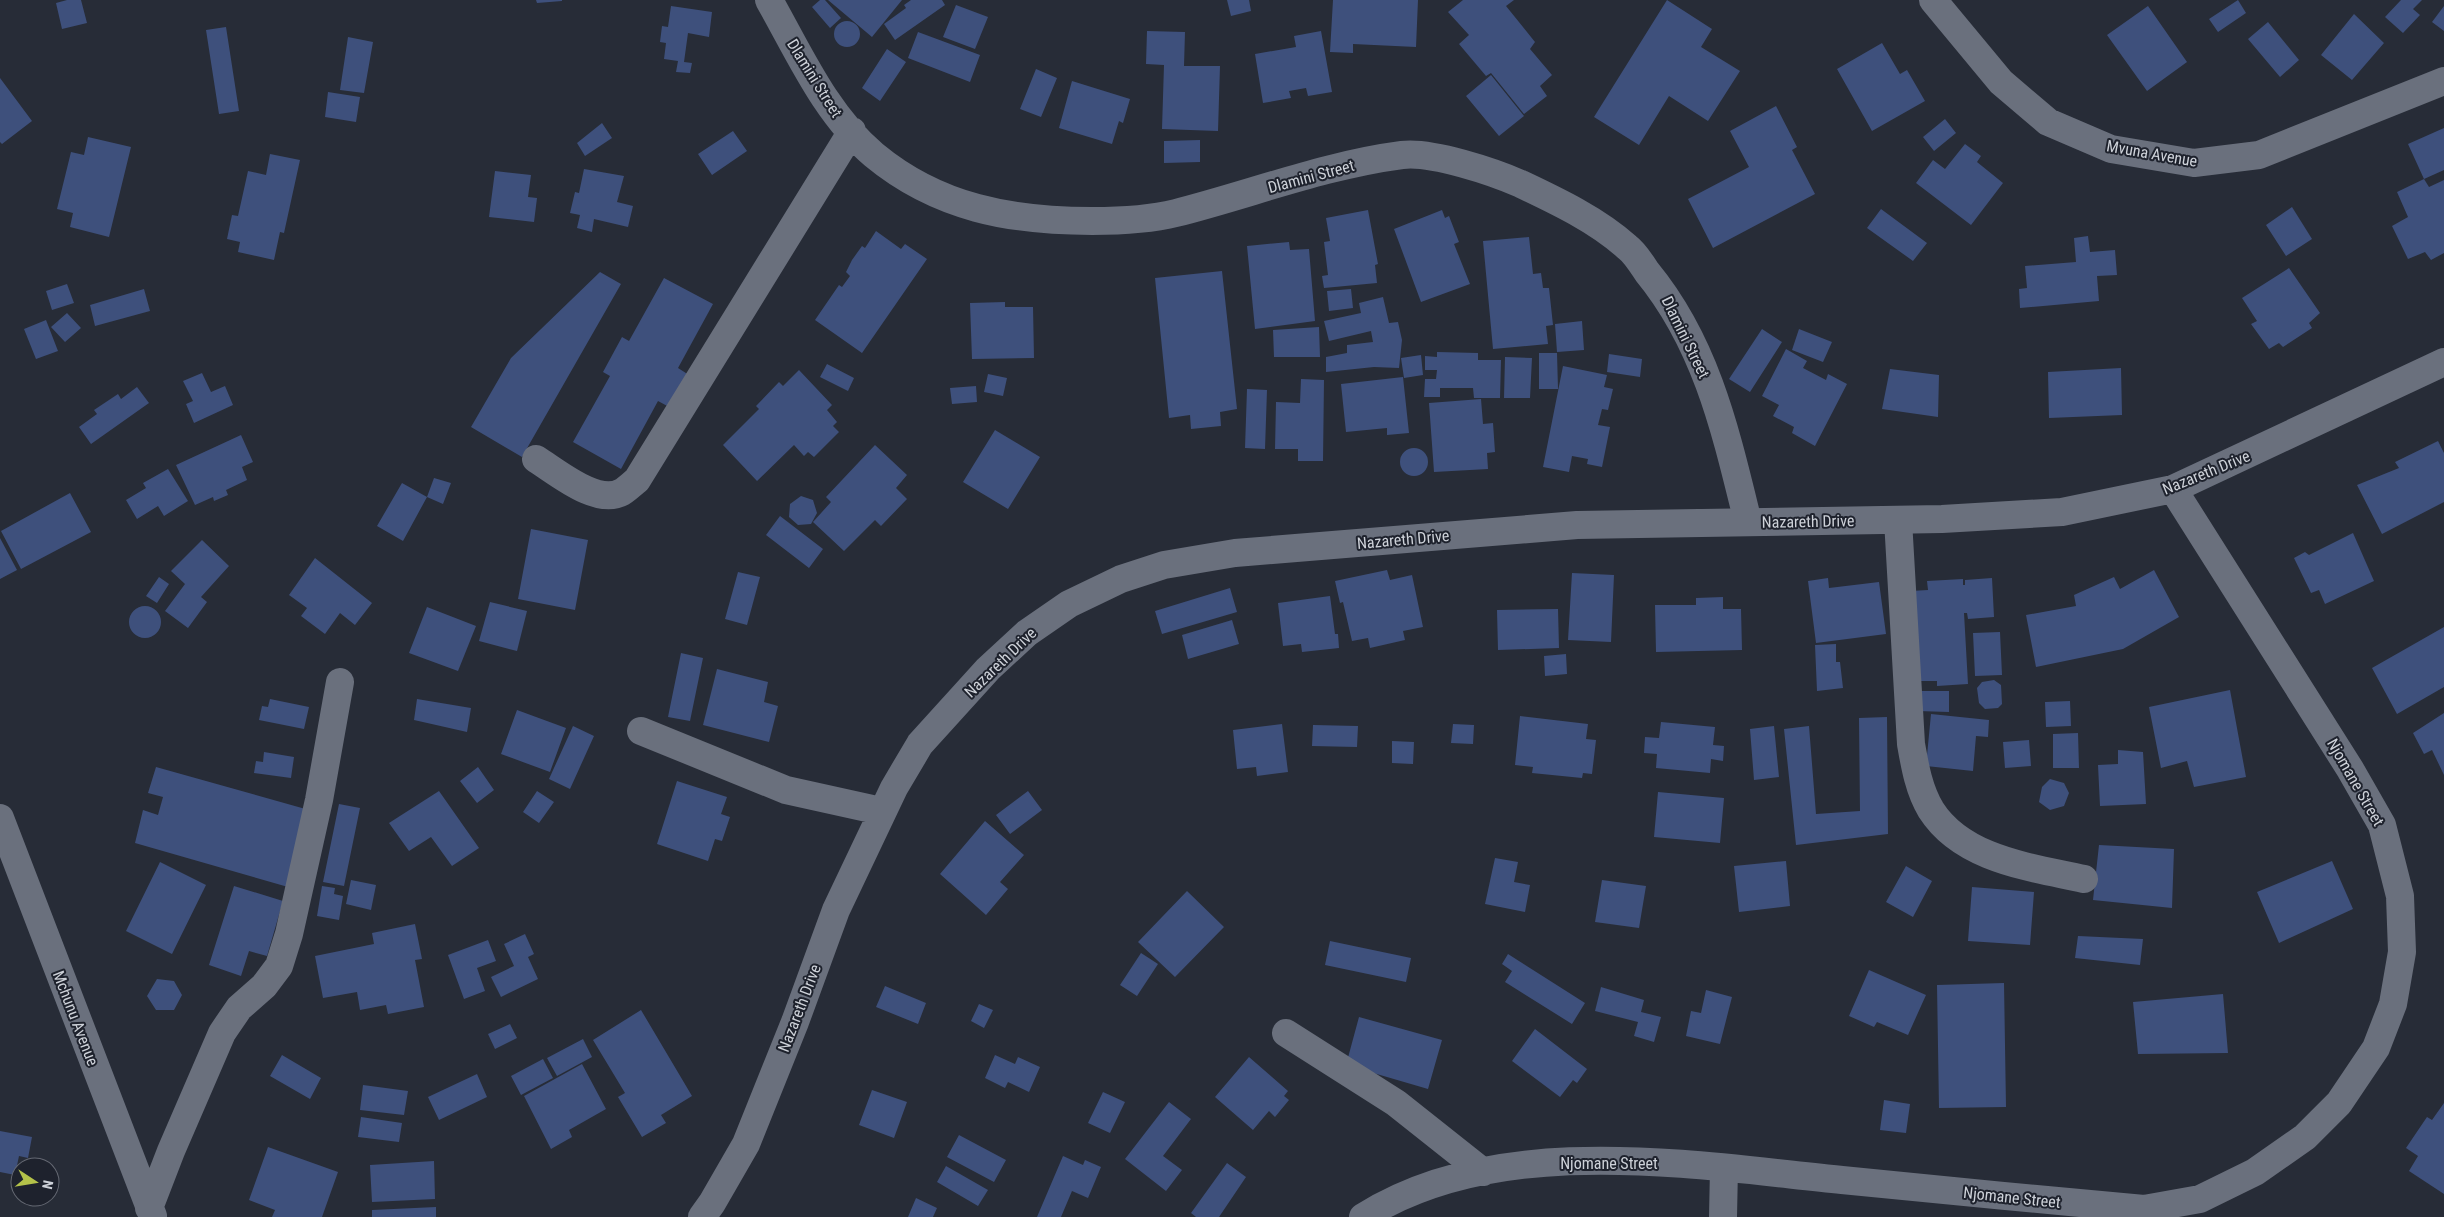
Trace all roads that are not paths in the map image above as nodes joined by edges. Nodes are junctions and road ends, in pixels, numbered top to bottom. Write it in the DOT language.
graph roads {
  1 [pos="768,0"];
  2 [pos="1934,0"];
  3 [pos="2444,81"];
  4 [pos="852,132"];
  5 [pos="2444,362"];
  6 [pos="536,459"];
  7 [pos="2173,489"];
  8 [pos="1898,520"];
  9 [pos="1748,522"];
  10 [pos="340,682"];
  11 [pos="641,731"];
  12 [pos="882,811"];
  13 [pos="0,818"];
  14 [pos="2084,879"];
  15 [pos="1286,1033"];
  16 [pos="1724,1168"];
  17 [pos="1483,1172"];
  18 [pos="2062,1209"];
  19 [pos="151,1213"];
  20 [pos="702,1217"];
  21 [pos="1363,1217"];
  22 [pos="1723,1217"];
  1 -- 4 [label="street, Dlamini Street"];
  2 -- 3 [label="street, Mvuna Avenue"];
  4 -- 6 [label="street"];
  4 -- 9 [label="street, Dlamini Street"];
  5 -- 7 [label="street, Nazareth Drive"];
  7 -- 8 [label="street, Nazareth Drive"];
  7 -- 18 [label="street, Njomane Street"];
  8 -- 9 [label="street, Nazareth Drive"];
  8 -- 14 [label="street"];
  9 -- 12 [label="street, Nazareth Drive"];
  10 -- 19 [label="street"];
  11 -- 12 [label="street"];
  12 -- 20 [label="street, Nazareth Drive"];
  13 -- 19 [label="street, Mchunu Avenue"];
  15 -- 17 [label="street"];
  16 -- 17 [label="street, Njomane Street"];
  16 -- 18 [label="street, Njomane Street"];
  16 -- 22 [label="street"];
  17 -- 21 [label="street, Njomane Street"];
}
